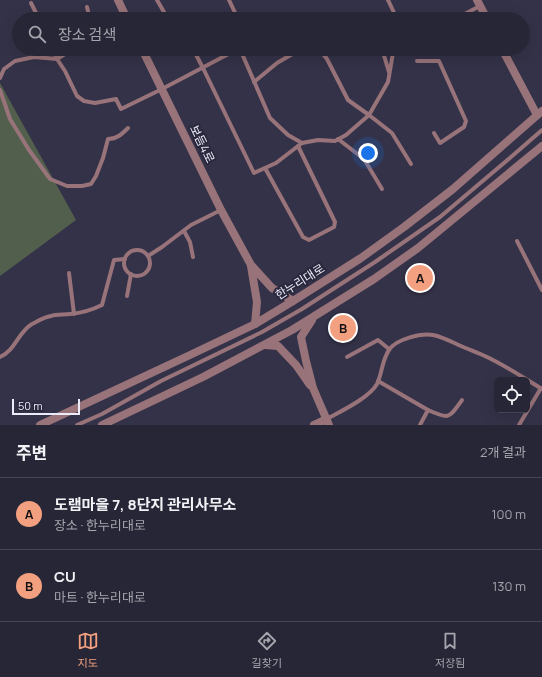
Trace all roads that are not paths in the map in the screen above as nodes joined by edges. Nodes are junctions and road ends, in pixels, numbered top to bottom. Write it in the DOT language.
graph roads {
  1 [pos="118,0"];
  2 [pos="157,0"];
  3 [pos="229,0"];
  4 [pos="388,0"];
  5 [pos="31,2"];
  6 [pos="478,3"];
  7 [pos="87,7"];
  8 [pos="36,12"];
  9 [pos="88,12"];
  10 [pos="124,12"];
  11 [pos="164,12"];
  12 [pos="235,12"];
  13 [pos="393,12"];
  14 [pos="465,12"];
  15 [pos="483,12"];
  16 [pos="55,56"];
  17 [pos="61,56"];
  18 [pos="146,56"];
  19 [pos="197,56"];
  20 [pos="226,56"];
  21 [pos="242,56"];
  22 [pos="289,56"];
  23 [pos="325,56"];
  24 [pos="384,56"];
  25 [pos="393,56"];
  26 [pos="506,56"];
  27 [pos="56,59"];
  28 [pos="417,61"];
  29 [pos="203,68"];
  30 [pos="390,73"];
  31 [pos="0,77"];
  32 [pos="254,82"];
  33 [pos="162,89"];
  34 [pos="0,90"];
  35 [pos="540,113"];
  36 [pos="369,114"];
  37 [pos="128,128"];
  38 [pos="542,130"];
  39 [pos="434,133"];
  40 [pos="338,139"];
  41 [pos="302,143"];
  42 [pos="298,146"];
  43 [pos="542,146"];
  44 [pos="411,164"];
  45 [pos="265,168"];
  46 [pos="382,189"];
  47 [pos="221,210"];
  48 [pos="184,231"];
  49 [pos="517,241"];
  50 [pos="148,256"];
  51 [pos="193,257"];
  52 [pos="125,259"];
  53 [pos="251,265"];
  54 [pos="69,273"];
  55 [pos="131,274"];
  56 [pos="540,283"];
  57 [pos="542,290"];
  58 [pos="128,296"];
  59 [pos="293,301"];
  60 [pos="74,314"];
  61 [pos="314,317"];
  62 [pos="255,324"];
  63 [pos="265,345"];
  64 [pos="389,349"];
  65 [pos="0,357"];
  66 [pos="347,357"];
  67 [pos="378,381"];
  68 [pos="313,388"];
  69 [pos="542,388"];
  70 [pos="462,400"];
  71 [pos="428,410"];
  72 [pos="328,422"];
  73 [pos="40,425"];
  74 [pos="77,425"];
  75 [pos="102,425"];
  76 [pos="314,425"];
  77 [pos="420,425"];
  78 [pos="518,425"];
  1 -- 10 [label="street"];
  2 -- 11 [label="lane"];
  3 -- 12 [label="lane"];
  4 -- 13 [label="lane"];
  5 -- 8 [label="lane"];
  6 -- 14 [label="lane"];
  6 -- 15 [label="street"];
  7 -- 9 [label="lane"];
  16 -- 27 [label="lane"];
  17 -- 27 [label="lane"];
  18 -- 33 [label="street, 보듬4로"];
  19 -- 29 [label="lane"];
  20 -- 29 [label="lane"];
  21 -- 32 [label="lane"];
  22 -- 32 [label="lane"];
  23 -- 36 [label="lane"];
  24 -- 30 [label="lane"];
  25 -- 30 [label="lane"];
  26 -- 35 [label="street"];
  27 -- 31 [label="lane"];
  27 -- 33 [label="lane"];
  28 -- 39 [label="lane"];
  29 -- 33 [label="lane"];
  29 -- 45 [label="lane"];
  30 -- 36 [label="lane"];
  32 -- 41 [label="lane"];
  33 -- 47 [label="street, 보듬4로"];
  34 -- 37 [label="lane"];
  35 -- 59 [label="street, 한누리대로"];
  36 -- 40 [label="lane"];
  36 -- 44 [label="lane"];
  38 -- 74 [label="lane"];
  40 -- 41 [label="lane"];
  40 -- 46 [label="lane"];
  41 -- 42 [label="lane"];
  42 -- 45 [label="lane"];
  42 -- 45 [label="lane"];
  43 -- 61 [label="street"];
  47 -- 48 [label="lane"];
  47 -- 53 [label="street, 보듬4로"];
  48 -- 50 [label="lane"];
  48 -- 51 [label="lane"];
  49 -- 56 [label="lane"];
  50 -- 52 [label="lane"];
  50 -- 55 [label="lane"];
  52 -- 55 [label="lane"];
  52 -- 60 [label="lane"];
  53 -- 59 [label="street"];
  53 -- 62 [label="street"];
  54 -- 60 [label="lane"];
  55 -- 58 [label="lane"];
  56 -- 57 [label="lane"];
  59 -- 62 [label="street, 한누리대로"];
  60 -- 65 [label="lane"];
  61 -- 63 [label="street"];
  61 -- 68 [label="street"];
  62 -- 73 [label="street, 한누리대로"];
  63 -- 68 [label="street"];
  63 -- 75 [label="street"];
  64 -- 66 [label="lane"];
  64 -- 67 [label="lane"];
  64 -- 69 [label="lane"];
  67 -- 71 [label="lane"];
  67 -- 72 [label="lane"];
  68 -- 72 [label="street"];
  69 -- 78 [label="lane"];
  70 -- 71 [label="lane"];
  71 -- 77 [label="lane"];
  72 -- 76 [label="street"];
}
